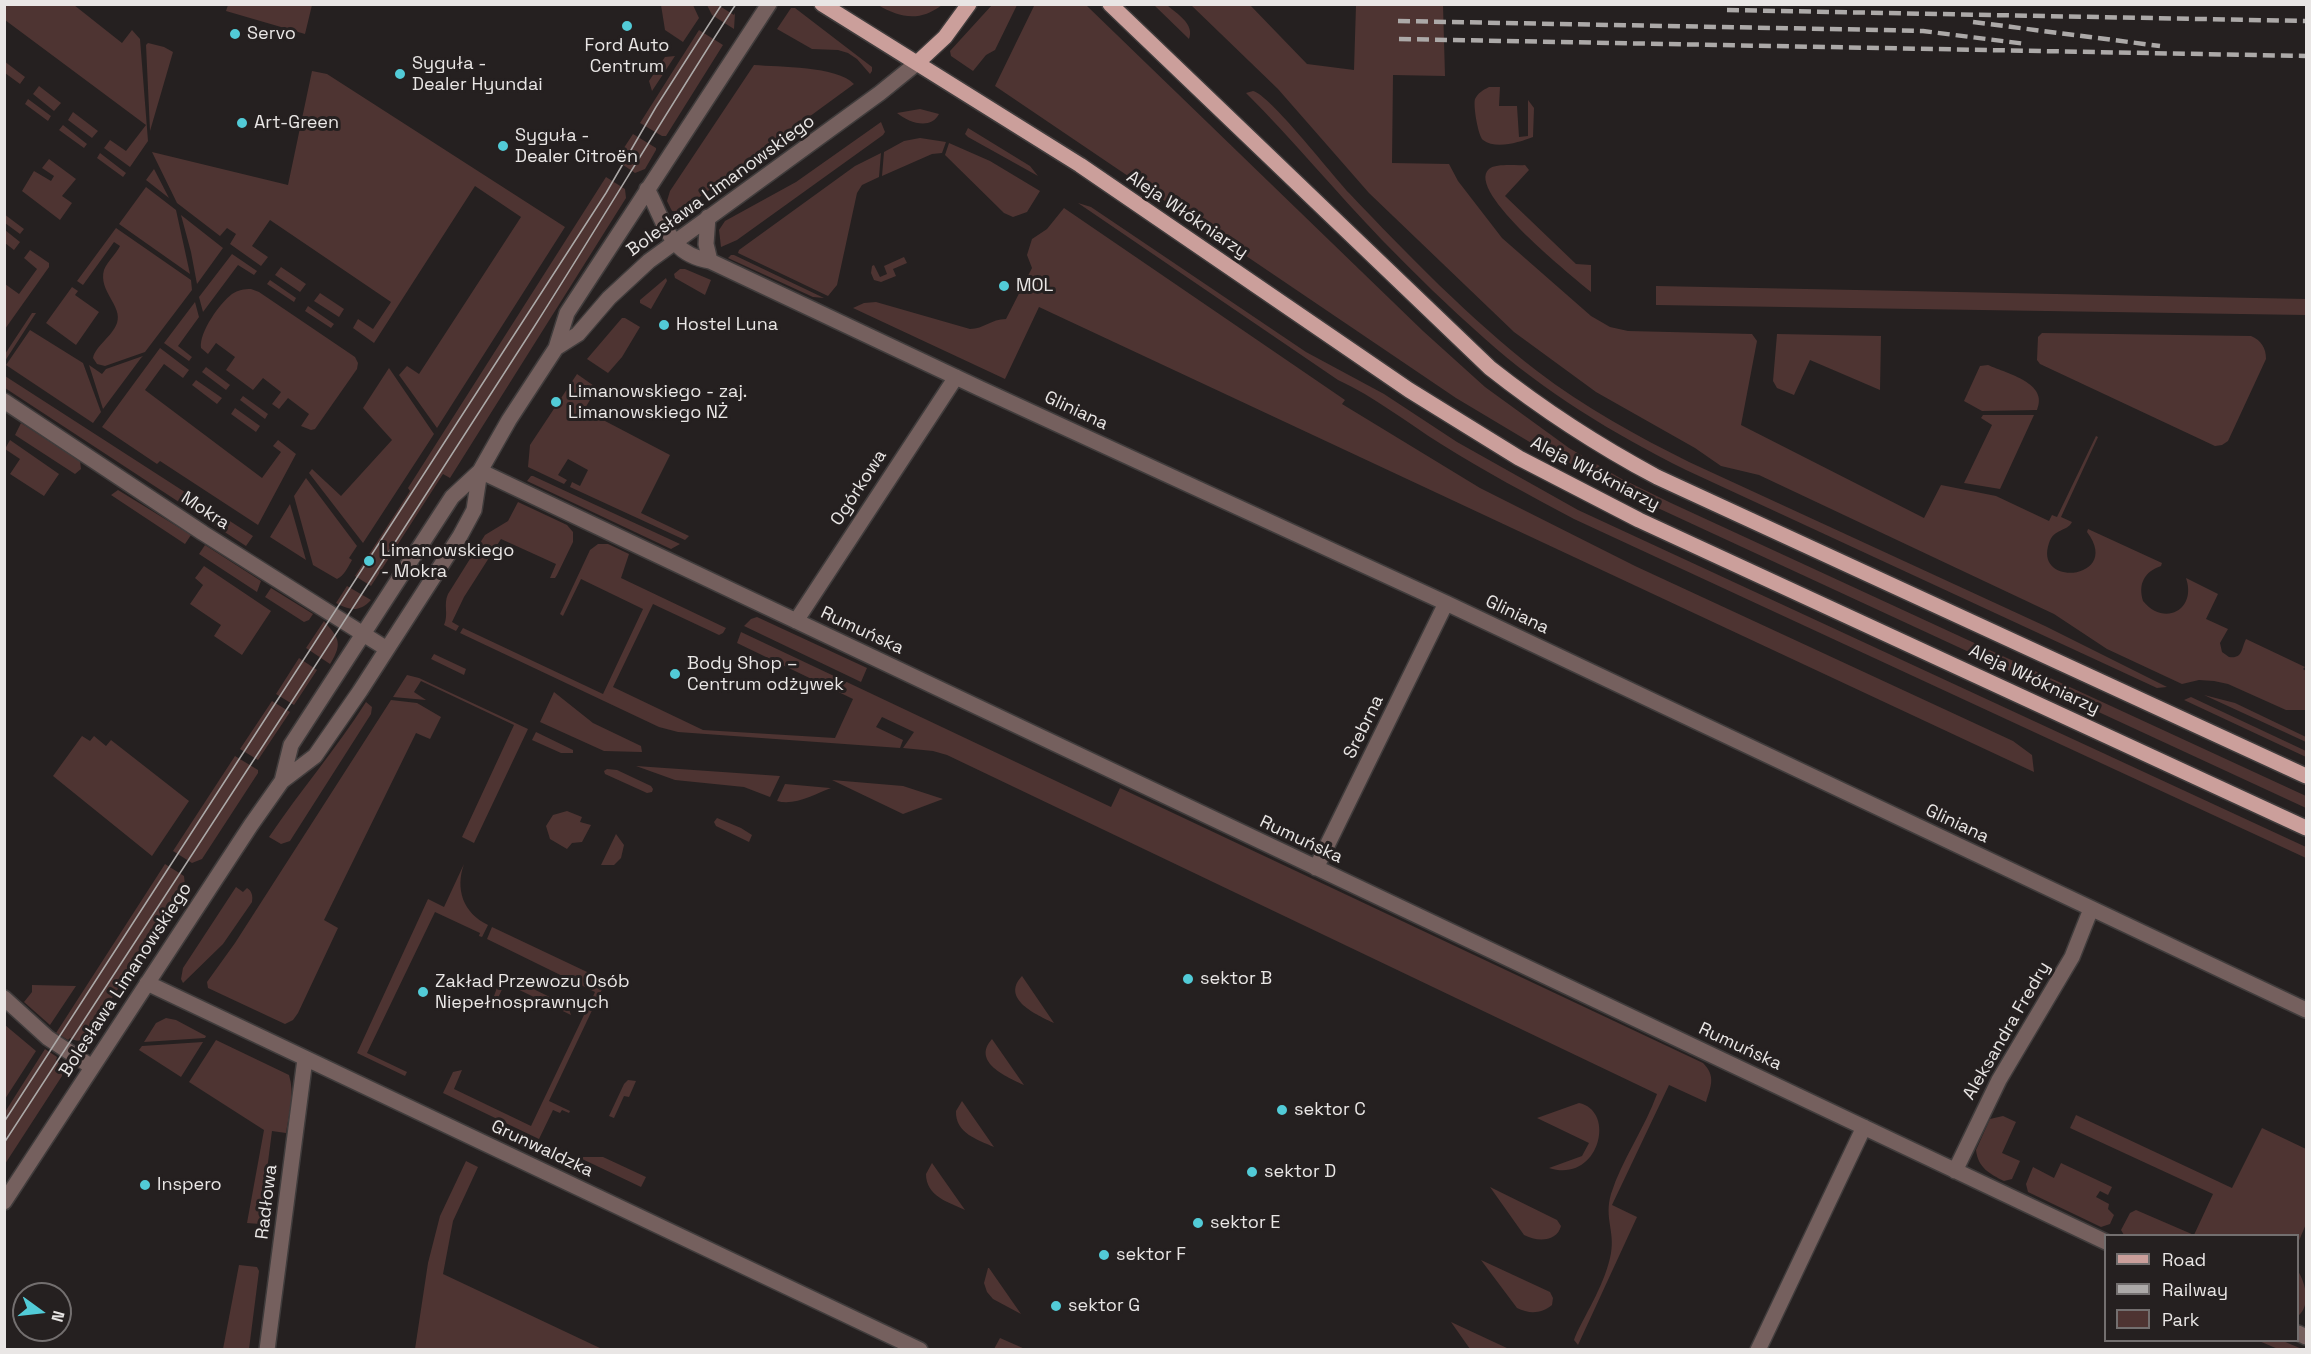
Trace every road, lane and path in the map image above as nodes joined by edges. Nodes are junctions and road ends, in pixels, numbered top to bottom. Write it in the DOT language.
graph roads {
  1 [pos="769,4"];
  2 [pos="822,4"];
  3 [pos="969,4"];
  4 [pos="1110,4"];
  5 [pos="917,63"];
  6 [pos="647,189"];
  7 [pos="708,218"];
  8 [pos="674,242"];
  9 [pos="710,261"];
  10 [pos="556,348"];
  11 [pos="956,377"];
  12 [pos="4,402"];
  13 [pos="480,471"];
  14 [pos="1446,603"];
  15 [pos="796,621"];
  16 [pos="363,634"];
  17 [pos="387,649"];
  18 [pos="2307,776"];
  19 [pos="282,781"];
  20 [pos="2307,828"];
  21 [pos="1316,868"];
  22 [pos="2091,909"];
  23 [pos="147,983"];
  24 [pos="4,998"];
  25 [pos="2307,1010"];
  26 [pos="305,1059"];
  27 [pos="92,1067"];
  28 [pos="1864,1128"];
  29 [pos="1955,1170"];
  30 [pos="4,1202"];
  31 [pos="2104,1241"];
  32 [pos="267,1350"];
  33 [pos="920,1350"];
  34 [pos="1758,1350"];
  1 -- 6 [label="street, Bolesława Limanowskiego"];
  2 -- 5 [label="main road, Aleja Włókniarzy"];
  3 -- 5 [label="main road"];
  4 -- 18 [label="main road, Aleja Włókniarzy"];
  5 -- 7 [label="street, Bolesława Limanowskiego"];
  5 -- 20 [label="main road, Aleja Włókniarzy"];
  6 -- 8 [label="street, Gliniana"];
  6 -- 10 [label="street, Bolesława Limanowskiego"];
  7 -- 8 [label="street, Bolesława Limanowskiego"];
  7 -- 9 [label="street"];
  8 -- 9 [label="street, Gliniana"];
  8 -- 10 [label="street, Bolesława Limanowskiego"];
  9 -- 11 [label="street, Gliniana"];
  10 -- 13 [label="street, Bolesława Limanowskiego"];
  11 -- 14 [label="street, Gliniana"];
  11 -- 15 [label="street, Ogórkowa"];
  12 -- 16 [label="street, Mokra"];
  13 -- 15 [label="street, Rumuńska"];
  13 -- 16 [label="street, Bolesława Limanowskiego"];
  13 -- 17 [label="street, Bolesława Limanowskiego"];
  14 -- 21 [label="street, Srebrna"];
  14 -- 22 [label="street, Gliniana"];
  15 -- 21 [label="street, Rumuńska"];
  16 -- 17 [label="street, Mokra"];
  16 -- 19 [label="street, Bolesława Limanowskiego"];
  17 -- 19 [label="street, Bolesława Limanowskiego"];
  19 -- 23 [label="street, Bolesława Limanowskiego"];
  21 -- 28 [label="street, Rumuńska"];
  22 -- 25 [label="street, Gliniana"];
  22 -- 29 [label="street, Aleksandra Fredry"];
  23 -- 26 [label="street, Grunwaldzka"];
  23 -- 27 [label="street, Bolesława Limanowskiego"];
  24 -- 27 [label="street"];
  26 -- 32 [label="street, Radłowa"];
  26 -- 33 [label="street, Grunwaldzka"];
  27 -- 30 [label="street, Bolesława Limanowskiego"];
  28 -- 29 [label="street, Rumuńska"];
  28 -- 34 [label="street"];
  29 -- 31 [label="street, Rumuńska"];
}
